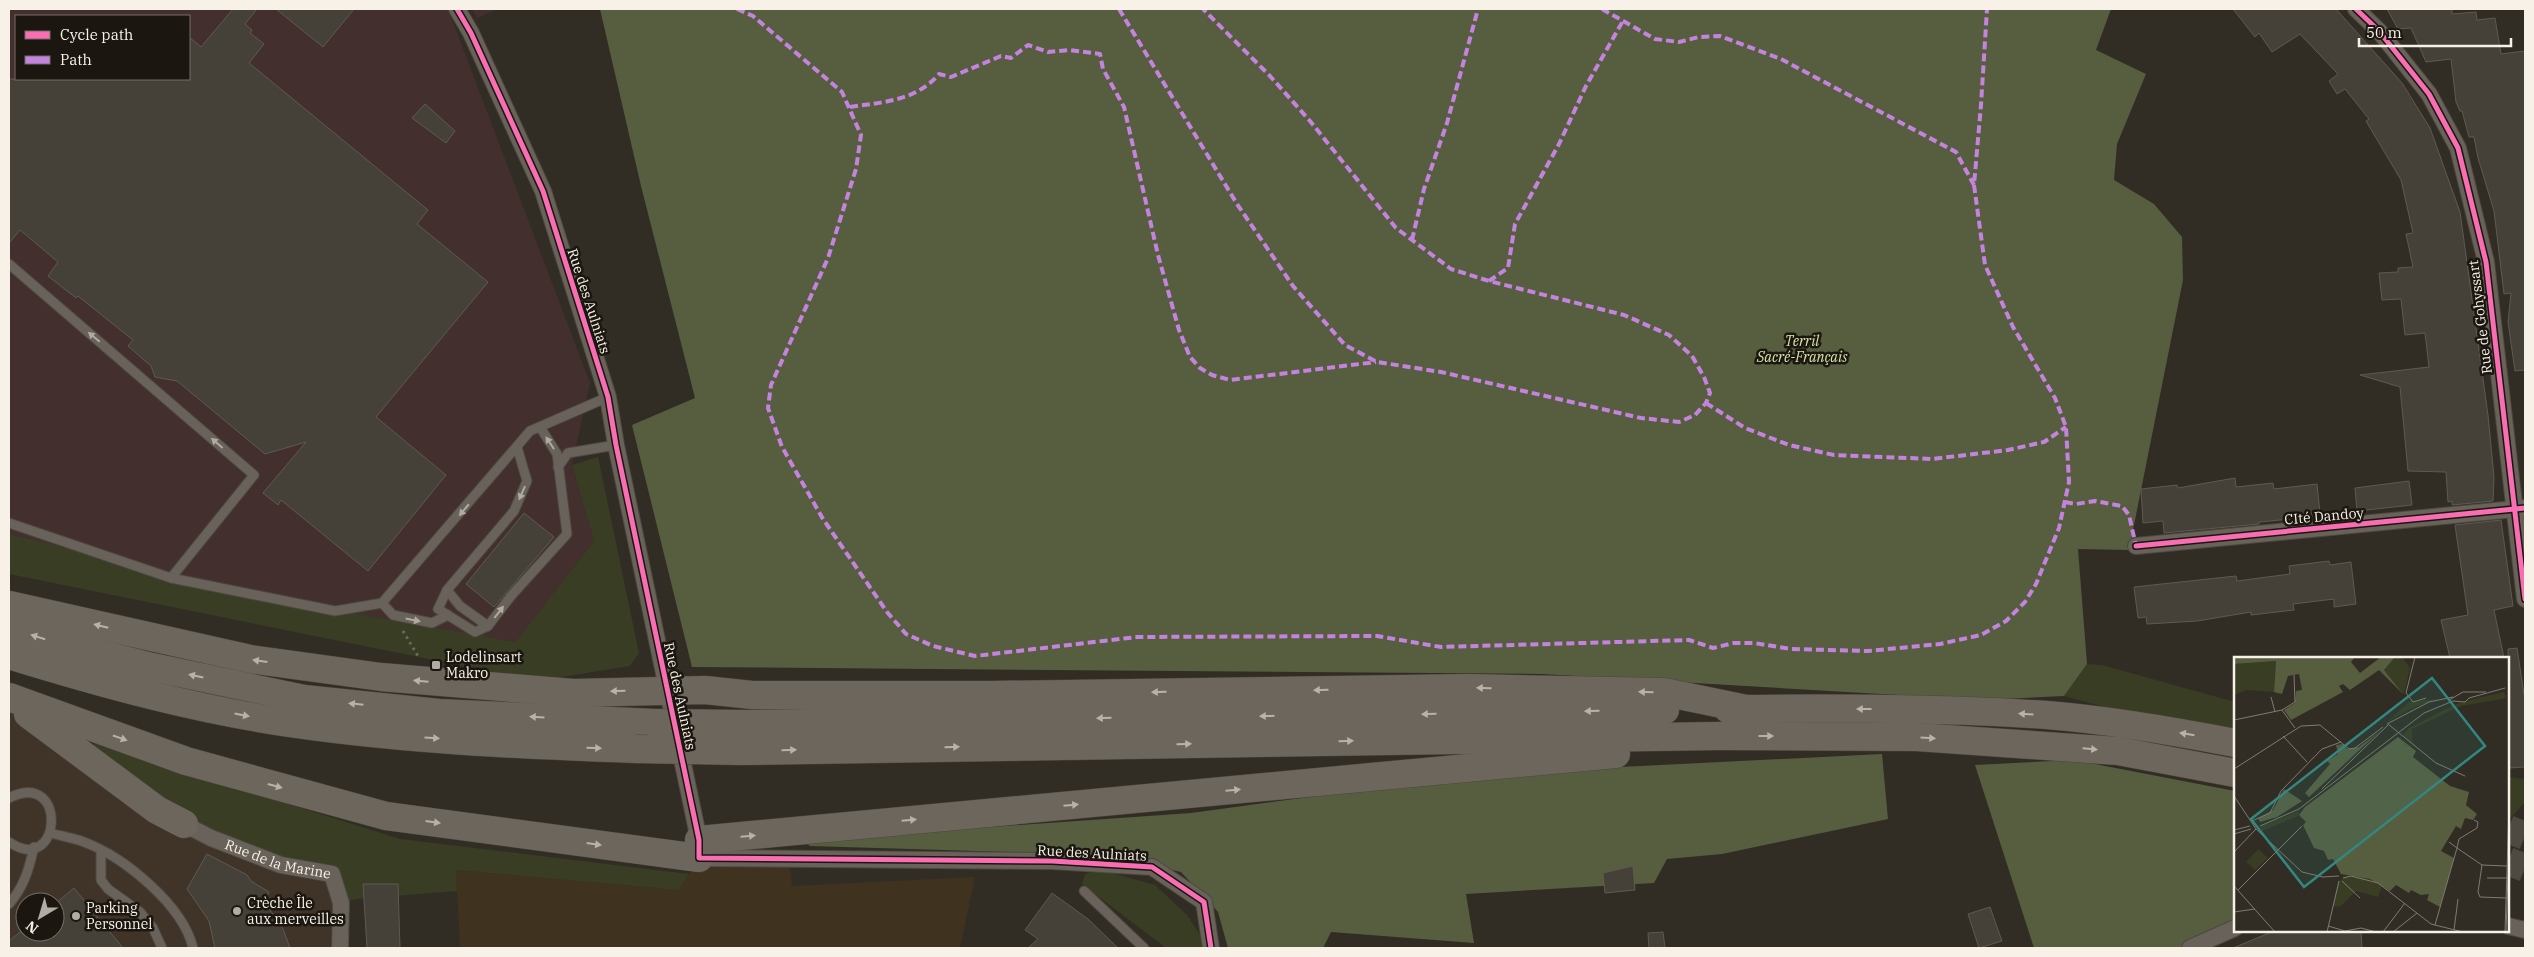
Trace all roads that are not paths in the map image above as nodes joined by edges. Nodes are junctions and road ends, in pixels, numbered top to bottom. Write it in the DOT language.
graph roads {
  1 [pos="457,9"];
  2 [pos="2356,9"];
  3 [pos="9,264"];
  4 [pos="608,397"];
  5 [pos="540,427"];
  6 [pos="616,445"];
  7 [pos="517,447"];
  8 [pos="558,467"];
  9 [pos="2519,508"];
  10 [pos="9,523"];
  11 [pos="2136,546"];
  12 [pos="171,578"];
  13 [pos="447,590"];
  14 [pos="2525,599"];
  15 [pos="382,603"];
  16 [pos="9,605"];
  17 [pos="448,615"];
  18 [pos="488,626"];
  19 [pos="9,627"];
  20 [pos="9,655"];
  21 [pos="667,690"];
  22 [pos="9,698"];
  23 [pos="1746,709"];
  24 [pos="83,725"];
  25 [pos="1717,736"];
  26 [pos="742,737"];
  27 [pos="2234,743"];
  28 [pos="81,753"];
  29 [pos="2234,773"];
  30 [pos="9,798"];
  31 [pos="184,824"];
  32 [pos="50,833"];
  33 [pos="9,844"];
  34 [pos="34,847"];
  35 [pos="699,849"];
  36 [pos="101,850"];
  37 [pos="1084,891"];
  38 [pos="9,904"];
  39 [pos="2509,926"];
  40 [pos="2234,928"];
  41 [pos="2525,930"];
  42 [pos="162,948"];
  43 [pos="193,948"];
  44 [pos="340,948"];
  45 [pos="1144,948"];
  46 [pos="1211,948"];
  47 [pos="2190,948"];
  1 -- 4 [label="street, Rue des Aulniats"];
  2 -- 9 [label="street, Rue de Gohyssart"];
  12 -- 3 [label="lane, one-way"];
  4 -- 5 [label="lane"];
  4 -- 6 [label="street, Rue des Aulniats"];
  5 -- 7 [label="lane"];
  8 -- 5 [label="lane, one-way"];
  6 -- 8 [label="lane"];
  6 -- 21 [label="street, Rue des Aulniats"];
  7 -- 13 [label="lane, one-way"];
  7 -- 15 [label="lane, one-way"];
  18 -- 8 [label="lane, one-way"];
  9 -- 11 [label="street, CIté Dandoy"];
  9 -- 14 [label="street, Rue de Gohyssart"];
  10 -- 12 [label="lane"];
  12 -- 15 [label="lane"];
  13 -- 17 [label="lane"];
  13 -- 18 [label="lane"];
  15 -- 17 [label="lane, one-way"];
  21 -- 16 [label="highway, one-way"];
  17 -- 18 [label="lane"];
  26 -- 19 [label="highway, one-way, bridge"];
  20 -- 26 [label="highway, one-way, bridge"];
  23 -- 21 [label="highway, one-way"];
  21 -- 35 [label="street, Rue des Aulniats"];
  22 -- 24 [label="highway"];
  22 -- 28 [label="highway"];
  23 -- 26 [label="highway, one-way"];
  27 -- 23 [label="highway, one-way"];
  24 -- 28 [label="highway"];
  24 -- 35 [label="highway, one-way"];
  26 -- 25 [label="highway, one-way"];
  25 -- 29 [label="highway, one-way"];
  35 -- 25 [label="highway, one-way"];
  28 -- 31 [label="highway"];
  30 -- 32 [label="lane"];
  31 -- 44 [label="street, Rue de la Marine"];
  32 -- 34 [label="lane"];
  32 -- 36 [label="lane"];
  33 -- 34 [label="lane"];
  34 -- 38 [label="lane"];
  35 -- 46 [label="street, Rue des Aulniats"];
  36 -- 42 [label="lane"];
  36 -- 43 [label="lane"];
  37 -- 45 [label="lane"];
  39 -- 41 [label="street"];
  40 -- 47 [label="street"];
}
